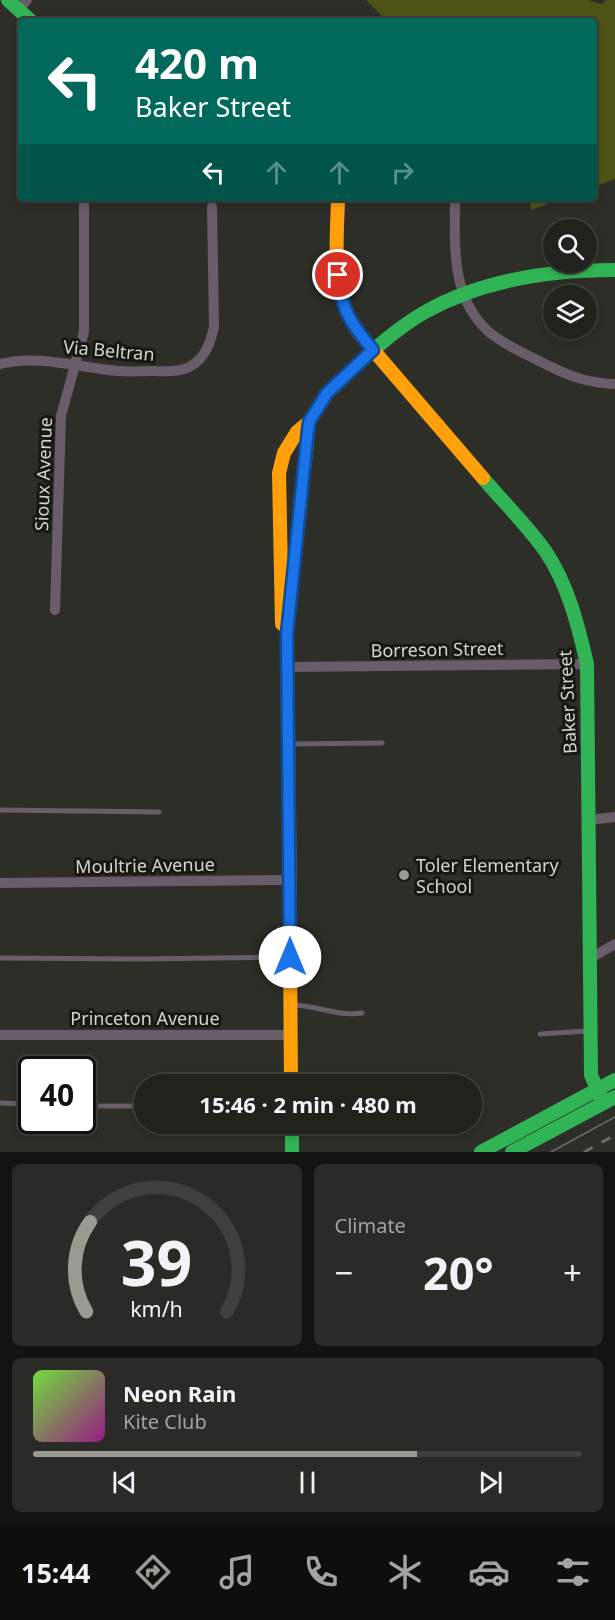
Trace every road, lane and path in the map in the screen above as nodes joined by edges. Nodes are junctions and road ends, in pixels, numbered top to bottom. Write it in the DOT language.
graph roads {
  1 [pos="18,3"];
  2 [pos="29,18"];
  3 [pos="84,201"];
  4 [pos="338,201"];
  5 [pos="455,201"];
  6 [pos="212,207"];
  7 [pos="615,270"];
  8 [pos="463,293"];
  9 [pos="373,350"];
  10 [pos="0,364"];
  11 [pos="75,364"];
  12 [pos="615,384"];
  13 [pos="309,422"];
  14 [pos="55,610"];
  15 [pos="287,634"];
  16 [pos="587,664"];
  17 [pos="287,667"];
  18 [pos="382,743"];
  19 [pos="289,744"];
  20 [pos="0,810"];
  21 [pos="159,812"];
  22 [pos="615,817"];
  23 [pos="588,819"];
  24 [pos="290,880"];
  25 [pos="0,883"];
  26 [pos="615,944"];
  27 [pos="290,957"];
  28 [pos="0,958"];
  29 [pos="589,959"];
  30 [pos="291,1005"];
  31 [pos="362,1013"];
  32 [pos="590,1031"];
  33 [pos="540,1034"];
  34 [pos="0,1035"];
  35 [pos="291,1035"];
  36 [pos="291,1074"];
  37 [pos="615,1080"];
  38 [pos="596,1090"];
  39 [pos="609,1100"];
  40 [pos="0,1103"];
  41 [pos="18,1104"];
  42 [pos="96,1106"];
  43 [pos="134,1106"];
  44 [pos="292,1134"];
  45 [pos="292,1152"];
  46 [pos="481,1152"];
  47 [pos="512,1152"];
  1 -- 2 [label="street"];
  3 -- 11 [label="street, Sioux Avenue"];
  4 -- 9 [label="street, Baker Street"];
  5 -- 8 [label="street"];
  6 -- 11 [label="street, Via Beltran"];
  7 -- 8 [label="street"];
  8 -- 9 [label="street"];
  8 -- 12 [label="street"];
  9 -- 13 [label="street"];
  9 -- 16 [label="street, Baker Street"];
  10 -- 11 [label="street, Via Beltran"];
  11 -- 14 [label="street, Sioux Avenue"];
  13 -- 15 [label="street"];
  13 -- 15 [label="street"];
  15 -- 17 [label="street"];
  16 -- 17 [label="street, Borreson Street"];
  16 -- 23 [label="street, Baker Street"];
  17 -- 19 [label="street"];
  18 -- 19 [label="lane"];
  19 -- 24 [label="street"];
  20 -- 21 [label="lane"];
  22 -- 23 [label="street"];
  23 -- 29 [label="street, Baker Street"];
  24 -- 25 [label="street, Moultrie Avenue"];
  24 -- 27 [label="street"];
  26 -- 29 [label="street"];
  27 -- 28 [label="lane"];
  27 -- 30 [label="street"];
  29 -- 32 [label="street, Baker Street"];
  30 -- 31 [label="lane"];
  30 -- 35 [label="street"];
  32 -- 33 [label="lane"];
  32 -- 38 [label="street, Baker Street"];
  34 -- 35 [label="street, Princeton Avenue"];
  35 -- 36 [label="street"];
  37 -- 38 [label="street"];
  38 -- 39 [label="street, Baker Street"];
  38 -- 46 [label="street"];
  39 -- 47 [label="street"];
  40 -- 41 [label="lane"];
  42 -- 43 [label="lane"];
  44 -- 45 [label="street"];
}
